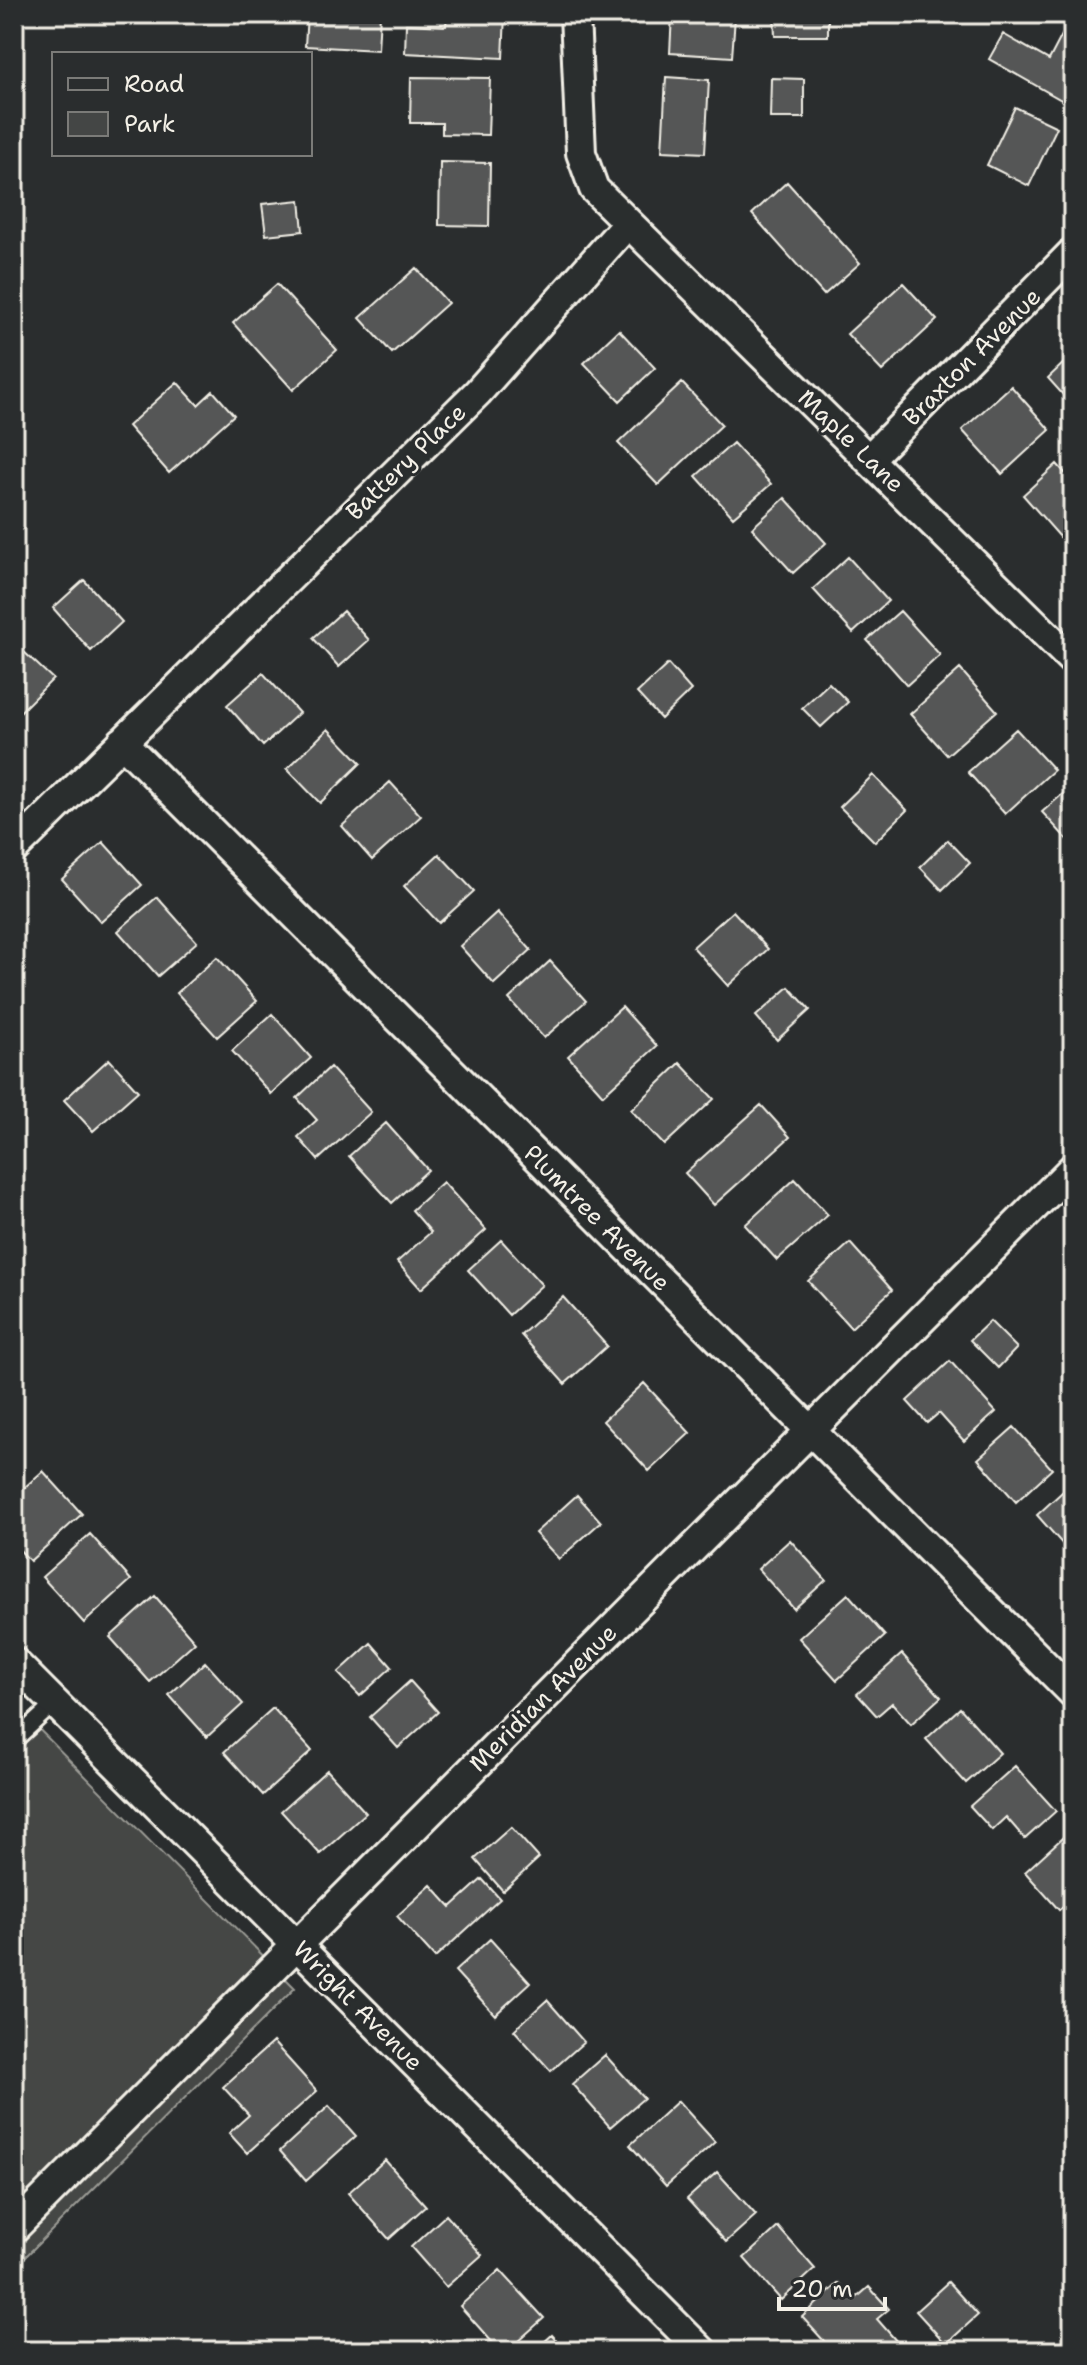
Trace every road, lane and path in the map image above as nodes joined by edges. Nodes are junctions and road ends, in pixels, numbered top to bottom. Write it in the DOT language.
graph roads {
  1 [pos="575,14"];
  2 [pos="628,223"];
  3 [pos="1073,252"];
  4 [pos="869,459"];
  5 [pos="1073,661"];
  6 [pos="122,742"];
  7 [pos="14,849"];
  8 [pos="1073,1168"];
  9 [pos="810,1432"];
  10 [pos="14,1662"];
  11 [pos="1073,1693"];
  12 [pos="55,1703"];
  13 [pos="14,1741"];
  14 [pos="296,1944"];
  15 [pos="14,2228"];
  16 [pos="702,2351"];
  1 -- 2 [label="street"];
  2 -- 4 [label="street, Maple Lane"];
  2 -- 6 [label="street, Battery Place"];
  3 -- 4 [label="street, Braxton Avenue"];
  4 -- 5 [label="street, Maple Lane"];
  6 -- 7 [label="street, Battery Place"];
  6 -- 9 [label="street, Plumtree Avenue"];
  8 -- 9 [label="street, Meridian Avenue"];
  9 -- 11 [label="street, Plumtree Avenue"];
  9 -- 14 [label="street, Meridian Avenue"];
  10 -- 12 [label="street, Wright Avenue"];
  12 -- 13 [label="lane"];
  12 -- 14 [label="street, Wright Avenue"];
  14 -- 15 [label="street, Meridian Avenue"];
  14 -- 16 [label="street, Wright Avenue"];
}
